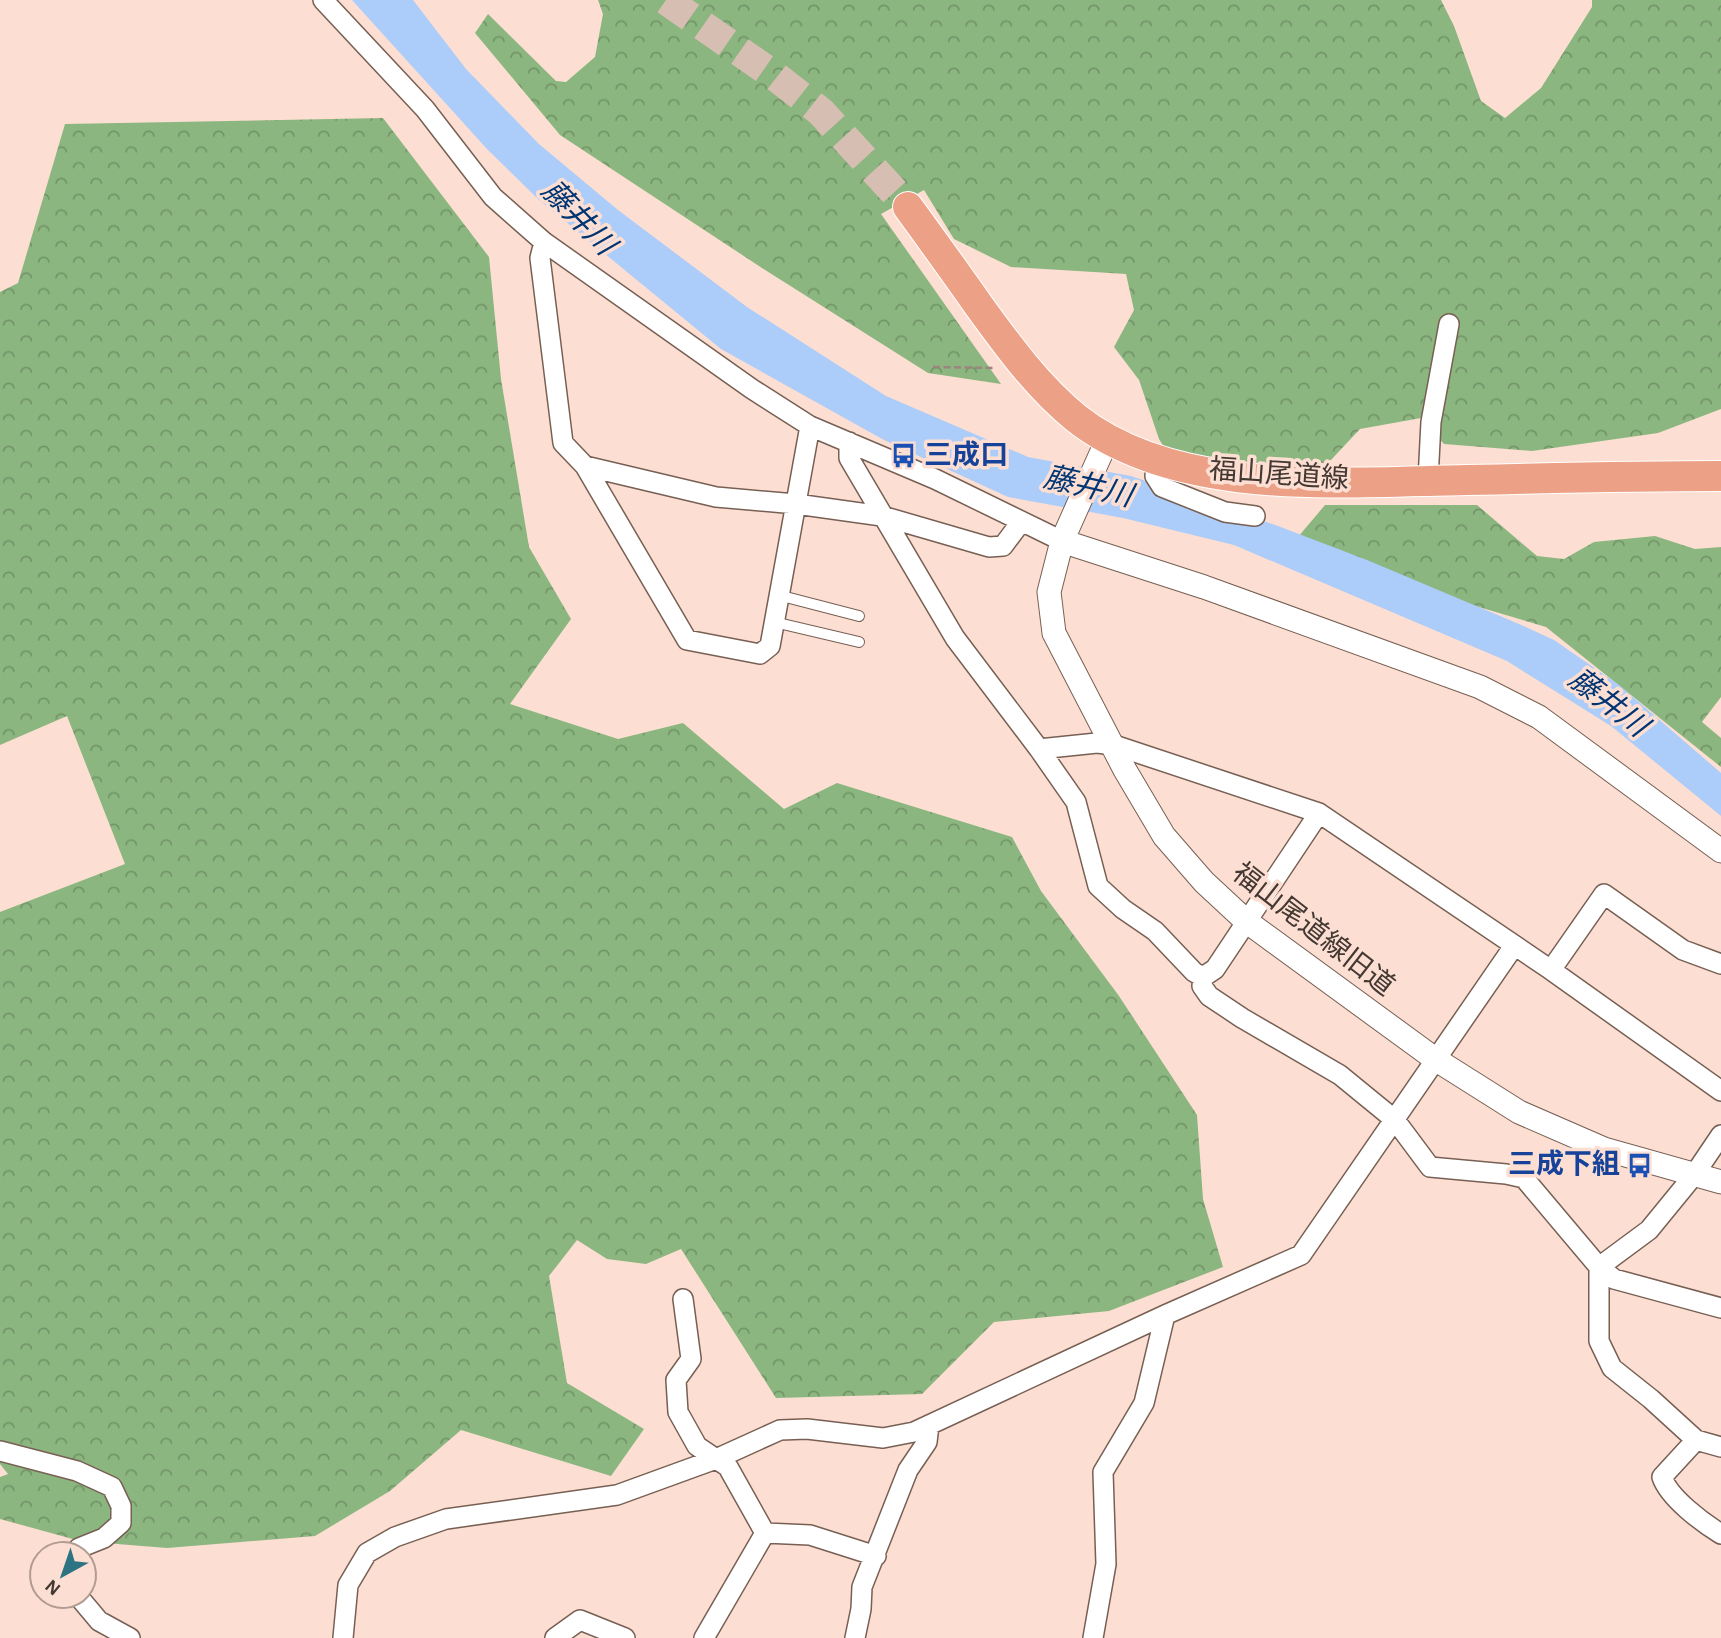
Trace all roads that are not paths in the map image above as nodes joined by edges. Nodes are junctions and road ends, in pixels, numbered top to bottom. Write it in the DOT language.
graph roads {
  1 [pos="323,0"];
  2 [pos="908,207"];
  3 [pos="544,242"];
  4 [pos="1449,324"];
  5 [pos="810,426"];
  6 [pos="849,442"];
  7 [pos="1103,448"];
  8 [pos="1157,459"];
  9 [pos="585,466"];
  10 [pos="1721,476"];
  11 [pos="1428,480"];
  12 [pos="796,504"];
  13 [pos="882,516"];
  14 [pos="1255,516"];
  15 [pos="1021,522"];
  16 [pos="1065,532"];
  17 [pos="778,595"];
  18 [pos="859,616"];
  19 [pos="774,622"];
  20 [pos="859,642"];
  21 [pos="1114,746"];
  22 [pos="1039,749"];
  23 [pos="1319,813"];
  24 [pos="1721,851"];
  25 [pos="1246,921"];
  26 [pos="1514,946"];
  27 [pos="1721,964"];
  28 [pos="1551,970"];
  29 [pos="1203,977"];
  30 [pos="1435,1059"];
  31 [pos="1721,1091"];
  32 [pos="1395,1120"];
  33 [pos="1721,1135"];
  34 [pos="1694,1175"];
  35 [pos="1721,1182"];
  36 [pos="1599,1267"];
  37 [pos="683,1299"];
  38 [pos="1721,1308"];
  39 [pos="1165,1315"];
  40 [pos="929,1425"];
  41 [pos="1696,1440"];
  42 [pos="1721,1447"];
  43 [pos="0,1451"];
  44 [pos="716,1459"];
  45 [pos="765,1533"];
  46 [pos="1721,1534"];
  47 [pos="98,1540"];
  48 [pos="876,1556"];
  49 [pos="90,1610"];
  50 [pos="131,1638"];
  51 [pos="343,1638"];
  52 [pos="555,1638"];
  53 [pos="625,1638"];
  54 [pos="704,1638"];
  55 [pos="855,1638"];
  56 [pos="1093,1638"];
  1 -- 3 [label="street"];
  2 -- 7 [label="main road, 福山尾道線"];
  3 -- 5 [label="street"];
  3 -- 9 [label="street"];
  4 -- 11 [label="street"];
  5 -- 6 [label="street"];
  5 -- 12 [label="street"];
  6 -- 13 [label="street"];
  6 -- 15 [label="street"];
  7 -- 8 [label="main road, 福山尾道線"];
  7 -- 16 [label="street, 福山尾道線旧道"];
  8 -- 11 [label="main road, 福山尾道線"];
  8 -- 14 [label="street"];
  9 -- 12 [label="street"];
  9 -- 19 [label="street"];
  10 -- 11 [label="main road, 福山尾道線"];
  12 -- 13 [label="street"];
  12 -- 17 [label="street"];
  13 -- 15 [label="street"];
  13 -- 22 [label="street"];
  15 -- 16 [label="street"];
  16 -- 21 [label="street, 福山尾道線旧道"];
  16 -- 24 [label="street"];
  17 -- 18 [label="lane"];
  17 -- 19 [label="street"];
  19 -- 20 [label="lane"];
  21 -- 22 [label="street"];
  21 -- 23 [label="street"];
  21 -- 25 [label="street, 福山尾道線旧道"];
  22 -- 29 [label="street"];
  23 -- 25 [label="street"];
  23 -- 26 [label="street"];
  25 -- 29 [label="street"];
  25 -- 30 [label="street, 福山尾道線旧道"];
  26 -- 28 [label="street"];
  26 -- 30 [label="street"];
  27 -- 28 [label="street"];
  28 -- 31 [label="street"];
  29 -- 32 [label="street"];
  30 -- 32 [label="street"];
  30 -- 34 [label="street, 福山尾道線旧道"];
  32 -- 36 [label="street"];
  32 -- 39 [label="street"];
  33 -- 34 [label="street"];
  34 -- 35 [label="street, 福山尾道線旧道"];
  34 -- 36 [label="street"];
  36 -- 38 [label="street"];
  36 -- 41 [label="street"];
  37 -- 44 [label="street"];
  39 -- 40 [label="street"];
  39 -- 56 [label="street"];
  40 -- 44 [label="street"];
  40 -- 48 [label="street"];
  41 -- 42 [label="street"];
  41 -- 46 [label="street"];
  43 -- 47 [label="street"];
  44 -- 45 [label="street"];
  44 -- 51 [label="street"];
  45 -- 48 [label="street"];
  45 -- 54 [label="street"];
  48 -- 55 [label="street"];
  49 -- 50 [label="street"];
  52 -- 53 [label="street"];
}
